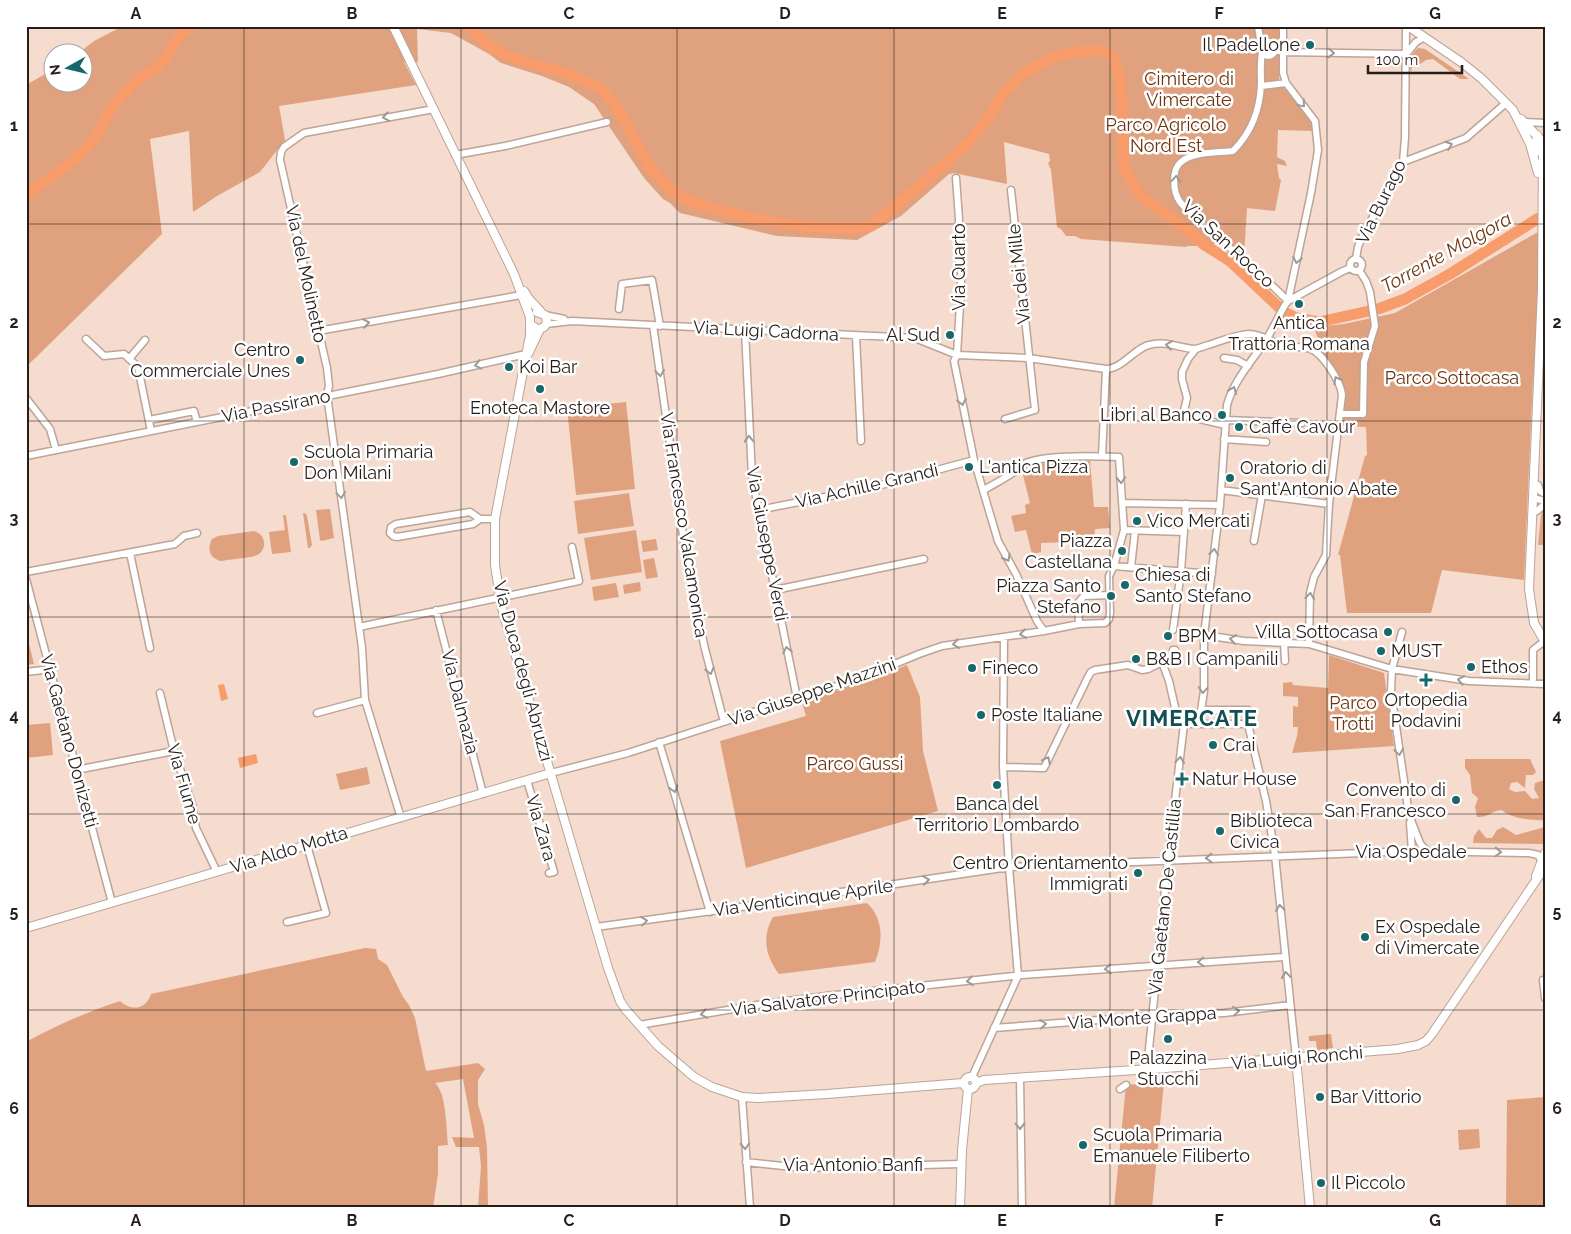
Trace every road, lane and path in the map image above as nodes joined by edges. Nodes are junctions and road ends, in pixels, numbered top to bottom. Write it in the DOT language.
graph roads {
  1 [pos="393,26"];
  2 [pos="1258,26"];
  3 [pos="1283,26"];
  4 [pos="1407,26"];
  5 [pos="1425,37"];
  6 [pos="1275,49"];
  7 [pos="1262,50"];
  8 [pos="1282,52"];
  9 [pos="1406,54"];
  10 [pos="1286,84"];
  11 [pos="1261,86"];
  12 [pos="1506,103"];
  13 [pos="434,109"];
  14 [pos="1513,110"];
  15 [pos="606,122"];
  16 [pos="1525,122"];
  17 [pos="1545,123"];
  18 [pos="1542,140"];
  19 [pos="455,155"];
  20 [pos="1403,162"];
  21 [pos="1538,173"];
  22 [pos="956,178"];
  23 [pos="1544,186"];
  24 [pos="1011,190"];
  25 [pos="1542,212"];
  26 [pos="1356,259"];
  27 [pos="1350,268"];
  28 [pos="1359,270"];
  29 [pos="514,274"];
  30 [pos="521,295"];
  31 [pos="1286,303"];
  32 [pos="620,309"];
  33 [pos="543,314"];
  34 [pos="530,320"];
  35 [pos="572,321"];
  36 [pos="656,325"];
  37 [pos="543,327"];
  38 [pos="746,330"];
  39 [pos="318,331"];
  40 [pos="856,336"];
  41 [pos="86,339"];
  42 [pos="1266,339"];
  43 [pos="145,340"];
  44 [pos="1196,349"];
  45 [pos="957,355"];
  46 [pos="525,357"];
  47 [pos="1028,358"];
  48 [pos="1224,358"];
  49 [pos="129,359"];
  50 [pos="1248,366"];
  51 [pos="1106,368"];
  52 [pos="327,395"];
  53 [pos="26,398"];
  54 [pos="1340,414"];
  55 [pos="149,420"];
  56 [pos="1005,420"];
  57 [pos="197,422"];
  58 [pos="1225,423"];
  59 [pos="1302,424"];
  60 [pos="151,431"];
  61 [pos="1224,439"];
  62 [pos="861,441"];
  63 [pos="1266,442"];
  64 [pos="1536,449"];
  65 [pos="56,450"];
  66 [pos="26,456"];
  67 [pos="1102,456"];
  68 [pos="974,460"];
  69 [pos="984,490"];
  70 [pos="1221,490"];
  71 [pos="1262,495"];
  72 [pos="1541,499"];
  73 [pos="1122,502"];
  74 [pos="1186,504"];
  75 [pos="1328,504"];
  76 [pos="1220,505"];
  77 [pos="758,510"];
  78 [pos="480,519"];
  79 [pos="495,519"];
  80 [pos="1124,530"];
  81 [pos="1135,530"];
  82 [pos="1184,532"];
  83 [pos="197,533"];
  84 [pos="1254,541"];
  85 [pos="572,547"];
  86 [pos="130,553"];
  87 [pos="924,559"];
  88 [pos="1114,566"];
  89 [pos="1131,567"];
  90 [pos="1180,571"];
  91 [pos="26,572"];
  92 [pos="1212,574"];
  93 [pos="26,579"];
  94 [pos="775,590"];
  95 [pos="1110,595"];
  96 [pos="1142,597"];
  97 [pos="500,598"];
  98 [pos="1177,599"];
  99 [pos="436,610"];
  100 [pos="1079,624"];
  101 [pos="359,626"];
  102 [pos="1173,630"];
  103 [pos="1044,631"];
  104 [pos="1402,632"];
  105 [pos="1545,634"];
  106 [pos="1204,635"];
  107 [pos="1004,637"];
  108 [pos="1284,643"];
  109 [pos="1543,643"];
  110 [pos="1309,644"];
  111 [pos="150,648"];
  112 [pos="1285,661"];
  113 [pos="1392,669"];
  114 [pos="51,670"];
  115 [pos="26,672"];
  116 [pos="1533,679"];
  117 [pos="1545,684"];
  118 [pos="160,692"];
  119 [pos="797,698"];
  120 [pos="365,700"];
  121 [pos="1201,710"];
  122 [pos="317,713"];
  123 [pos="724,722"];
  124 [pos="1184,724"];
  125 [pos="1199,724"];
  126 [pos="1248,724"];
  127 [pos="659,742"];
  128 [pos="174,750"];
  129 [pos="1004,767"];
  130 [pos="76,770"];
  131 [pos="551,773"];
  132 [pos="527,780"];
  133 [pos="483,794"];
  134 [pos="1409,815"];
  135 [pos="401,818"];
  136 [pos="307,845"];
  137 [pos="1412,851"];
  138 [pos="1429,852"];
  139 [pos="1275,855"];
  140 [pos="1168,860"];
  141 [pos="1544,860"];
  142 [pos="1009,867"];
  143 [pos="216,872"];
  144 [pos="549,873"];
  145 [pos="112,903"];
  146 [pos="710,912"];
  147 [pos="287,922"];
  148 [pos="596,927"];
  149 [pos="26,928"];
  150 [pos="1284,956"];
  151 [pos="1157,966"];
  152 [pos="1018,976"];
  153 [pos="1545,980"];
  154 [pos="1545,998"];
  155 [pos="1290,1005"];
  156 [pos="1152,1016"];
  157 [pos="639,1025"];
  158 [pos="994,1028"];
  159 [pos="1296,1058"];
  160 [pos="1148,1071"];
  161 [pos="1020,1078"];
  162 [pos="974,1080"];
  163 [pos="966,1086"];
  164 [pos="742,1097"];
  165 [pos="746,1162"];
  166 [pos="961,1164"];
  167 [pos="750,1208"];
  168 [pos="960,1208"];
  169 [pos="1022,1208"];
  170 [pos="1310,1208"];
  1 -- 13 [label="street"];
  2 -- 7 [label="street"];
  3 -- 8 [label="street"];
  4 -- 5 [label="street"];
  4 -- 9 [label="street, Via Burago"];
  5 -- 9 [label="street"];
  5 -- 12 [label="street"];
  6 -- 7 [label="street"];
  6 -- 7 [label="street"];
  6 -- 8 [label="street"];
  7 -- 11 [label="street"];
  8 -- 9 [label="street, one-way"];
  8 -- 10 [label="street"];
  9 -- 20 [label="street, Via Burago"];
  10 -- 11 [label="street"];
  10 -- 31 [label="street, one-way"];
  31 -- 11 [label="street, Via San Rocco, one-way"];
  12 -- 14 [label="street"];
  20 -- 12 [label="street, one-way"];
  13 -- 19 [label="street"];
  13 -- 39 [label="street, Via del Molinetto, one-way"];
  14 -- 16 [label="street"];
  14 -- 21 [label="street"];
  15 -- 19 [label="street"];
  16 -- 17 [label="street"];
  16 -- 18 [label="street"];
  17 -- 18 [label="street"];
  18 -- 21 [label="street"];
  18 -- 23 [label="street"];
  19 -- 29 [label="street"];
  20 -- 26 [label="street, Via Burago"];
  21 -- 25 [label="street"];
  22 -- 45 [label="street, Via Quarto"];
  23 -- 25 [label="street"];
  24 -- 47 [label="street, Via dei Mille"];
  25 -- 64 [label="street"];
  26 -- 27 [label="street, Via Burago"];
  26 -- 28 [label="street, Via Burago"];
  27 -- 28 [label="street, Via Burago"];
  27 -- 31 [label="street, Via Burago"];
  28 -- 54 [label="street"];
  29 -- 30 [label="street"];
  29 -- 33 [label="street"];
  30 -- 34 [label="street"];
  39 -- 30 [label="street, one-way"];
  31 -- 42 [label="street"];
  32 -- 36 [label="street, Via Francesco Valcamonica"];
  33 -- 34 [label="street"];
  33 -- 35 [label="street, Via Luigi Cadorna"];
  33 -- 37 [label="street"];
  34 -- 37 [label="street"];
  34 -- 46 [label="street, Via Duca degli Abruzzi"];
  35 -- 36 [label="street, Via Luigi Cadorna"];
  35 -- 37 [label="street, Via Luigi Cadorna"];
  36 -- 38 [label="street, Via Luigi Cadorna"];
  36 -- 123 [label="street, Via Francesco Valcamonica, one-way"];
  37 -- 46 [label="street, Via Duca degli Abruzzi"];
  38 -- 40 [label="street, Via Luigi Cadorna"];
  77 -- 38 [label="street, Via Giuseppe Verdi, one-way"];
  39 -- 52 [label="street, Via del Molinetto"];
  40 -- 45 [label="street, Via Luigi Cadorna"];
  40 -- 62 [label="street"];
  41 -- 49 [label="street"];
  42 -- 44 [label="street"];
  42 -- 50 [label="street"];
  54 -- 42 [label="street, one-way"];
  43 -- 49 [label="street"];
  44 -- 51 [label="street, one-way"];
  44 -- 58 [label="street"];
  45 -- 47 [label="street, Via Luigi Cadorna"];
  45 -- 68 [label="street, Via Quarto, one-way"];
  46 -- 52 [label="street, Via Passirano, one-way"];
  46 -- 79 [label="street, Via Duca degli Abruzzi"];
  47 -- 51 [label="street, Via Luigi Cadorna"];
  47 -- 56 [label="street, Via dei Mille"];
  48 -- 50 [label="street"];
  49 -- 55 [label="street"];
  58 -- 50 [label="street, one-way"];
  51 -- 67 [label="street"];
  52 -- 57 [label="street, Via Passirano"];
  52 -- 101 [label="street, Via del Molinetto, one-way"];
  53 -- 65 [label="street"];
  54 -- 75 [label="street"];
  55 -- 57 [label="street"];
  55 -- 60 [label="street"];
  57 -- 60 [label="street, Via Passirano"];
  58 -- 59 [label="street"];
  58 -- 61 [label="street"];
  60 -- 65 [label="street, Via Passirano"];
  61 -- 63 [label="street"];
  61 -- 70 [label="street"];
  64 -- 72 [label="street"];
  64 -- 72 [label="street"];
  65 -- 66 [label="street, Via Passirano"];
  67 -- 69 [label="street"];
  67 -- 73 [label="street, one-way"];
  68 -- 69 [label="street, Via Quarto"];
  68 -- 77 [label="street, Via Achille Grandi"];
  69 -- 103 [label="street, Via Quarto, one-way"];
  70 -- 71 [label="street"];
  70 -- 76 [label="street"];
  71 -- 75 [label="street"];
  71 -- 84 [label="street"];
  72 -- 105 [label="street"];
  72 -- 109 [label="street"];
  73 -- 74 [label="street"];
  73 -- 80 [label="street"];
  74 -- 76 [label="street"];
  74 -- 82 [label="street"];
  110 -- 75 [label="street, one-way"];
  92 -- 76 [label="street, one-way"];
  77 -- 94 [label="street, Via Giuseppe Verdi"];
  78 -- 78 [label="street"];
  78 -- 79 [label="street"];
  79 -- 97 [label="street, Via Duca degli Abruzzi"];
  80 -- 81 [label="street"];
  80 -- 88 [label="street"];
  81 -- 82 [label="street"];
  81 -- 89 [label="street"];
  82 -- 90 [label="street"];
  83 -- 86 [label="street"];
  85 -- 97 [label="street"];
  86 -- 91 [label="street"];
  86 -- 111 [label="street"];
  87 -- 94 [label="street"];
  88 -- 89 [label="street"];
  88 -- 95 [label="street"];
  89 -- 90 [label="street"];
  90 -- 92 [label="street"];
  90 -- 98 [label="street"];
  92 -- 106 [label="street"];
  93 -- 114 [label="street, Via Gaetano Donizetti"];
  119 -- 94 [label="street, Via Giuseppe Verdi, one-way"];
  95 -- 100 [label="street, Via Giuseppe Mazzini"];
  95 -- 100 [label="street"];
  96 -- 98 [label="street"];
  97 -- 99 [label="street"];
  97 -- 131 [label="street, Via Duca degli Abruzzi"];
  98 -- 102 [label="street"];
  99 -- 101 [label="street"];
  99 -- 133 [label="street, Via Dalmazia"];
  100 -- 103 [label="street, Via Giuseppe Mazzini"];
  101 -- 120 [label="street, Via del Molinetto"];
  103 -- 107 [label="street, Via Giuseppe Mazzini, one-way"];
  104 -- 113 [label="street"];
  108 -- 106 [label="street, one-way"];
  106 -- 121 [label="street, one-way"];
  107 -- 119 [label="street, Via Giuseppe Mazzini, one-way"];
  107 -- 129 [label="street"];
  108 -- 110 [label="street"];
  108 -- 112 [label="street"];
  109 -- 116 [label="street"];
  110 -- 113 [label="street"];
  117 -- 113 [label="street, one-way"];
  113 -- 134 [label="street, one-way"];
  114 -- 115 [label="street"];
  114 -- 130 [label="street, Via Gaetano Donizetti"];
  118 -- 128 [label="street, Via Fiume"];
  119 -- 123 [label="street, Via Giuseppe Mazzini"];
  120 -- 122 [label="street"];
  120 -- 135 [label="street, Via del Molinetto"];
  121 -- 125 [label="street"];
  121 -- 126 [label="street"];
  123 -- 127 [label="street, Via Giuseppe Mazzini"];
  124 -- 125 [label="street"];
  129 -- 124 [label="street, one-way"];
  140 -- 124 [label="street, Via Gaetano De Castillia, one-way"];
  125 -- 126 [label="street"];
  126 -- 139 [label="street"];
  127 -- 131 [label="street, Via Giuseppe Mazzini"];
  127 -- 146 [label="street, one-way"];
  128 -- 130 [label="street"];
  128 -- 143 [label="street, Via Fiume"];
  129 -- 142 [label="street"];
  130 -- 145 [label="street, Via Gaetano Donizetti"];
  131 -- 132 [label="street, Via Aldo Motta"];
  131 -- 148 [label="street, Via Duca degli Abruzzi"];
  132 -- 133 [label="street, Via Aldo Motta"];
  132 -- 144 [label="street, Via Zara"];
  133 -- 135 [label="street, Via Aldo Motta"];
  134 -- 137 [label="street"];
  134 -- 138 [label="street"];
  135 -- 136 [label="street, Via Aldo Motta"];
  136 -- 143 [label="street, Via Aldo Motta"];
  136 -- 147 [label="street"];
  137 -- 138 [label="street, Via Ospedale"];
  137 -- 139 [label="street, Via Ospedale"];
  138 -- 141 [label="street, Via Ospedale, one-way"];
  139 -- 140 [label="street, Via Ospedale, one-way"];
  150 -- 139 [label="street, one-way"];
  140 -- 142 [label="street, Via Venticinque Aprile"];
  140 -- 151 [label="street, Via Gaetano De Castillia"];
  141 -- 159 [label="street, Via Luigi Ronchi"];
  146 -- 142 [label="street, Via Venticinque Aprile, one-way"];
  142 -- 152 [label="street"];
  143 -- 145 [label="street, Via Aldo Motta"];
  145 -- 149 [label="street, Via Aldo Motta"];
  148 -- 146 [label="street, Via Venticinque Aprile, one-way"];
  148 -- 157 [label="street, Via Duca degli Abruzzi"];
  150 -- 151 [label="street, Via Salvatore Principato, one-way"];
  155 -- 150 [label="street, one-way"];
  151 -- 152 [label="street, Via Salvatore Principato, one-way"];
  151 -- 156 [label="street, Via Gaetano De Castillia"];
  152 -- 157 [label="street, Via Salvatore Principato, one-way"];
  152 -- 158 [label="street"];
  153 -- 154 [label="street"];
  156 -- 155 [label="street, Via Monte Grappa, one-way"];
  155 -- 159 [label="street"];
  158 -- 156 [label="street, Via Monte Grappa, one-way"];
  156 -- 160 [label="street, Via Gaetano De Castillia"];
  157 -- 164 [label="street, Via Duca degli Abruzzi"];
  158 -- 162 [label="street"];
  159 -- 160 [label="street, Via Luigi Ronchi"];
  159 -- 170 [label="street"];
  160 -- 161 [label="street, Via Luigi Ronchi"];
  161 -- 162 [label="street"];
  161 -- 169 [label="street, one-way"];
  162 -- 163 [label="street"];
  163 -- 164 [label="street, Via Duca degli Abruzzi"];
  163 -- 166 [label="street"];
  164 -- 165 [label="street, one-way"];
  165 -- 166 [label="street, Via Antonio Banfi"];
  165 -- 167 [label="street"];
  166 -- 168 [label="street"];
}
